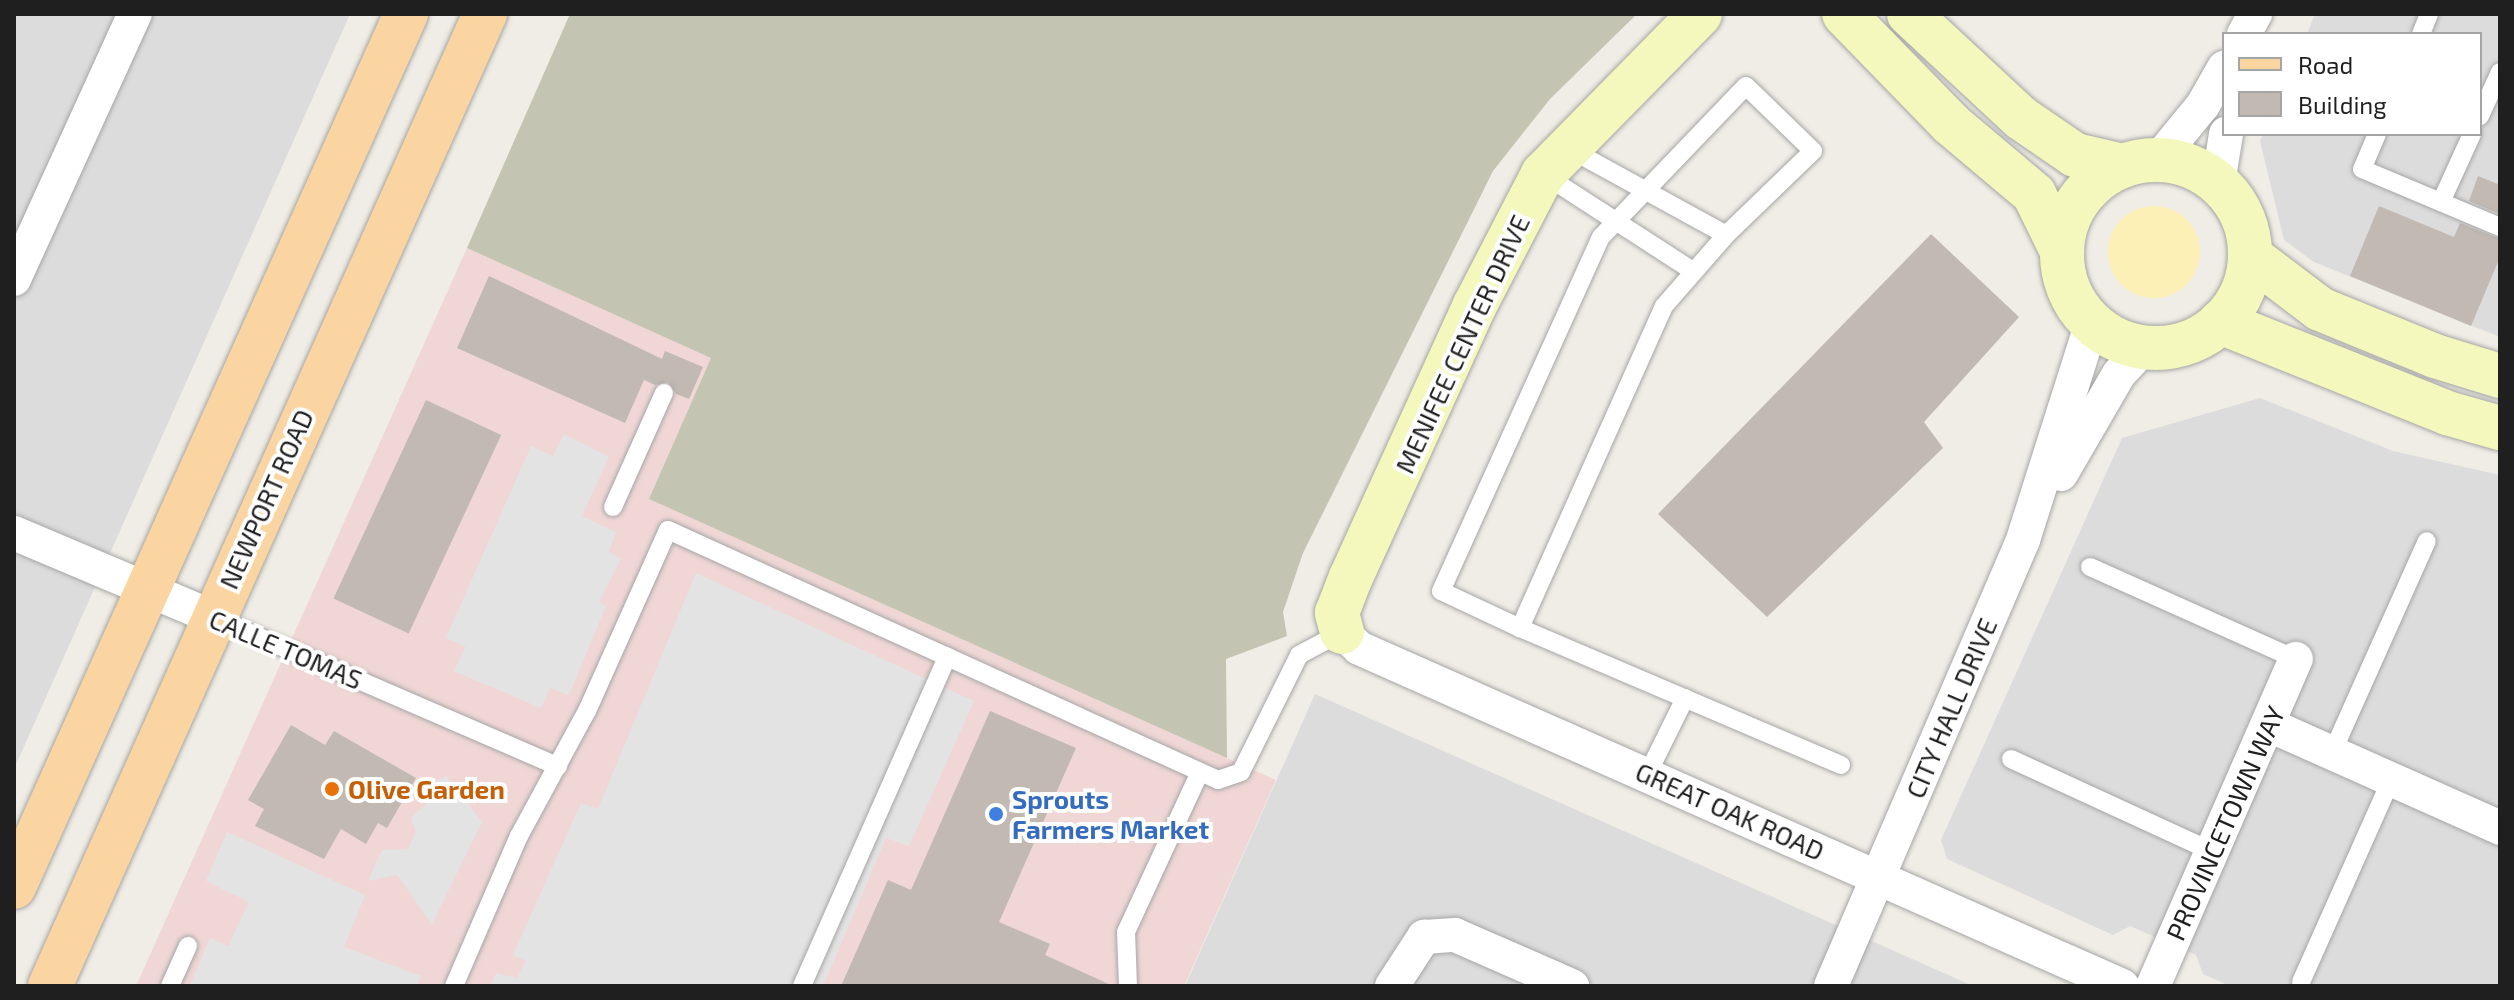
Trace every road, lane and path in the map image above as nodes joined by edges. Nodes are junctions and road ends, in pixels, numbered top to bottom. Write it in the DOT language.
graph roads {
  1 [pos="135,14"];
  2 [pos="406,14"];
  3 [pos="485,14"];
  4 [pos="1700,14"];
  5 [pos="1844,14"];
  6 [pos="1909,14"];
  7 [pos="2255,14"];
  8 [pos="2245,32"];
  9 [pos="2222,72"];
  10 [pos="2500,72"];
  11 [pos="2482,112"];
  12 [pos="2226,136"];
  13 [pos="2376,136"];
  14 [pos="2471,136"];
  15 [pos="1556,161"];
  16 [pos="2140,163"];
  17 [pos="2218,183"];
  18 [pos="1644,193"];
  19 [pos="2441,202"];
  20 [pos="1615,223"];
  21 [pos="2500,227"];
  22 [pos="1726,235"];
  23 [pos="2062,251"];
  24 [pos="2250,256"];
  25 [pos="1693,271"];
  26 [pos="14,279"];
  27 [pos="2092,322"];
  28 [pos="2220,322"];
  29 [pos="2144,347"];
  30 [pos="2500,376"];
  31 [pos="664,393"];
  32 [pos="2500,428"];
  33 [pos="613,507"];
  34 [pos="14,533"];
  35 [pos="2023,540"];
  36 [pos="2427,541"];
  37 [pos="2090,567"];
  38 [pos="146,591"];
  39 [pos="213,617"];
  40 [pos="1520,628"];
  41 [pos="1342,632"];
  42 [pos="947,657"];
  43 [pos="2296,659"];
  44 [pos="1685,698"];
  45 [pos="2269,725"];
  46 [pos="2332,753"];
  47 [pos="2011,759"];
  48 [pos="1841,765"];
  49 [pos="558,766"];
  50 [pos="1200,772"];
  51 [pos="1647,775"];
  52 [pos="2391,780"];
  53 [pos="2500,828"];
  54 [pos="2213,852"];
  55 [pos="1879,877"];
  56 [pos="14,887"];
  57 [pos="188,946"];
  58 [pos="2301,982"];
  59 [pos="50,986"];
  60 [pos="170,986"];
  61 [pos="454,986"];
  62 [pos="802,986"];
  63 [pos="1128,986"];
  64 [pos="1392,986"];
  65 [pos="1572,986"];
  66 [pos="1831,986"];
  67 [pos="2122,986"];
  68 [pos="2153,986"];
  1 -- 26 [label="street"];
  2 -- 38 [label="main road"];
  3 -- 39 [label="main road, NEWPORT ROAD"];
  4 -- 15 [label="street, MENIFEE CENTER DRIVE"];
  5 -- 23 [label="street"];
  6 -- 16 [label="street"];
  7 -- 8 [label="street"];
  9 -- 16 [label="street"];
  10 -- 11 [label="lane"];
  12 -- 17 [label="street"];
  13 -- 19 [label="lane"];
  14 -- 19 [label="lane"];
  15 -- 18 [label="lane"];
  15 -- 20 [label="lane"];
  15 -- 41 [label="street, MENIFEE CENTER DRIVE"];
  16 -- 17 [label="street"];
  16 -- 23 [label="street"];
  17 -- 24 [label="street"];
  18 -- 20 [label="lane"];
  18 -- 22 [label="lane"];
  18 -- 22 [label="lane"];
  19 -- 21 [label="lane"];
  20 -- 25 [label="lane"];
  20 -- 40 [label="lane"];
  22 -- 25 [label="lane"];
  23 -- 27 [label="street"];
  24 -- 28 [label="street"];
  24 -- 30 [label="street"];
  25 -- 40 [label="lane"];
  27 -- 29 [label="street"];
  27 -- 35 [label="street, CITY HALL DRIVE"];
  28 -- 29 [label="street"];
  28 -- 32 [label="street"];
  29 -- 35 [label="street, CITY HALL DRIVE"];
  31 -- 33 [label="lane"];
  34 -- 38 [label="street, CALLE TOMAS"];
  35 -- 55 [label="street, CITY HALL DRIVE"];
  36 -- 46 [label="lane"];
  37 -- 43 [label="lane"];
  38 -- 39 [label="street, CALLE TOMAS"];
  38 -- 56 [label="main road"];
  39 -- 49 [label="lane, CALLE TOMAS"];
  39 -- 59 [label="main road, NEWPORT ROAD"];
  40 -- 44 [label="lane"];
  41 -- 50 [label="lane"];
  41 -- 51 [label="street, GREAT OAK ROAD"];
  42 -- 49 [label="lane"];
  42 -- 50 [label="lane"];
  42 -- 62 [label="lane"];
  43 -- 45 [label="street, PROVINCETOWN WAY"];
  44 -- 48 [label="lane"];
  44 -- 51 [label="lane"];
  45 -- 46 [label="street"];
  45 -- 54 [label="street, PROVINCETOWN WAY"];
  46 -- 52 [label="street"];
  47 -- 54 [label="lane"];
  49 -- 61 [label="lane"];
  50 -- 63 [label="lane"];
  51 -- 55 [label="street, GREAT OAK ROAD"];
  52 -- 53 [label="street"];
  52 -- 58 [label="lane"];
  54 -- 68 [label="street, PROVINCETOWN WAY"];
  55 -- 66 [label="street, CITY HALL DRIVE"];
  55 -- 67 [label="street, GREAT OAK ROAD"];
  57 -- 60 [label="lane"];
  64 -- 65 [label="street"];
}
